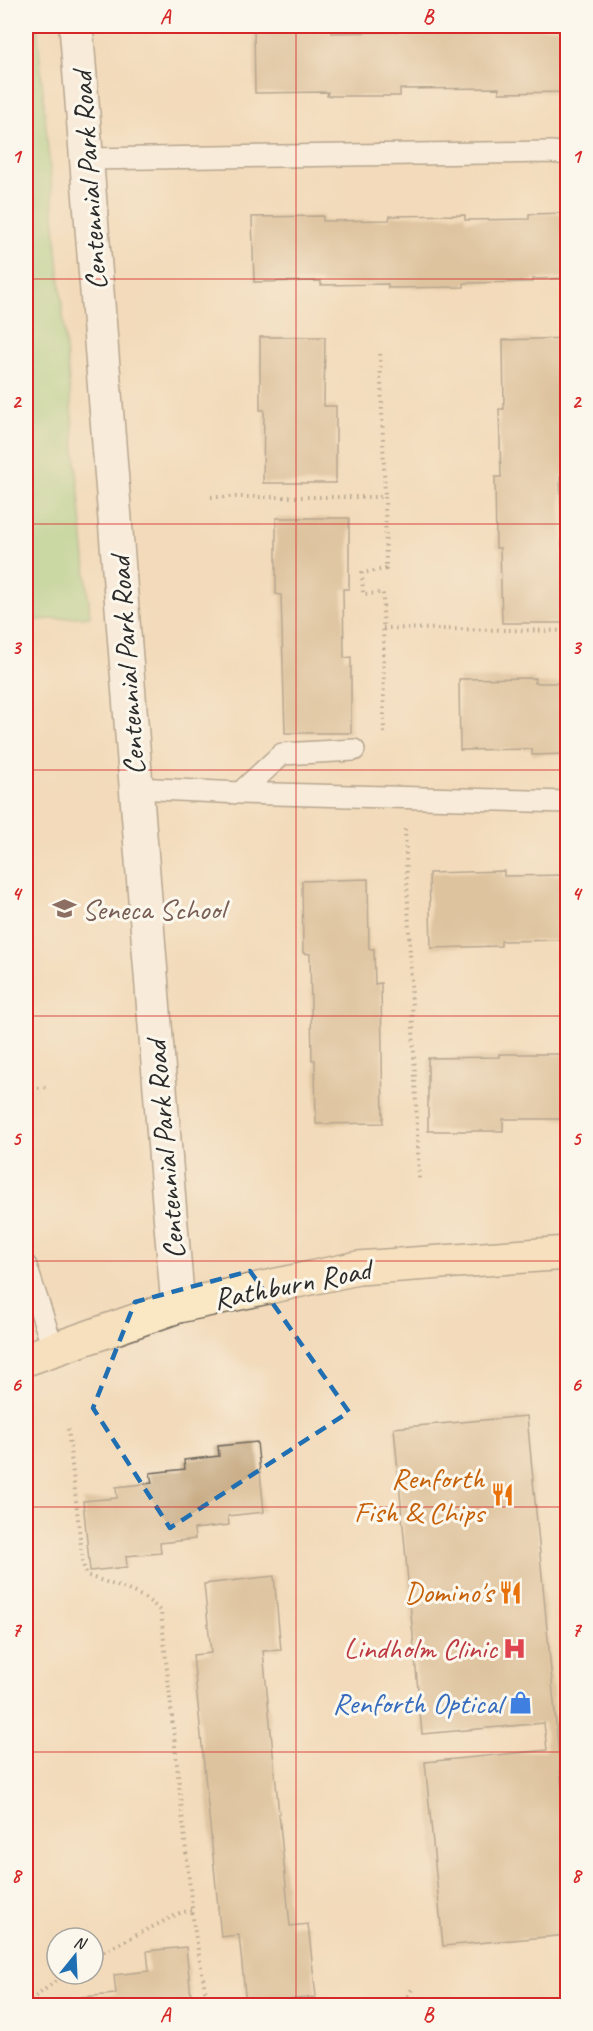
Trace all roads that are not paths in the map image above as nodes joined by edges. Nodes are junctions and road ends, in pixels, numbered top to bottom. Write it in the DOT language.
graph roads {
  1 [pos="76,26"];
  2 [pos="567,154"];
  3 [pos="86,159"];
  4 [pos="354,750"];
  5 [pos="136,788"];
  6 [pos="240,793"];
  7 [pos="567,802"];
  8 [pos="567,1253"];
  9 [pos="567,1258"];
  10 [pos="26,1266"];
  11 [pos="178,1306"];
  12 [pos="39,1354"];
  1 -- 3 [label="street, Centennial Park Road"];
  2 -- 3 [label="lane"];
  3 -- 5 [label="street, Centennial Park Road"];
  4 -- 6 [label="lane"];
  5 -- 6 [label="lane"];
  5 -- 11 [label="street, Centennial Park Road"];
  6 -- 7 [label="lane"];
  8 -- 9 [label="lane"];
  8 -- 11 [label="street, Rathburn Road"];
  10 -- 12 [label="lane"];
  11 -- 12 [label="street, Rathburn Road"];
}
